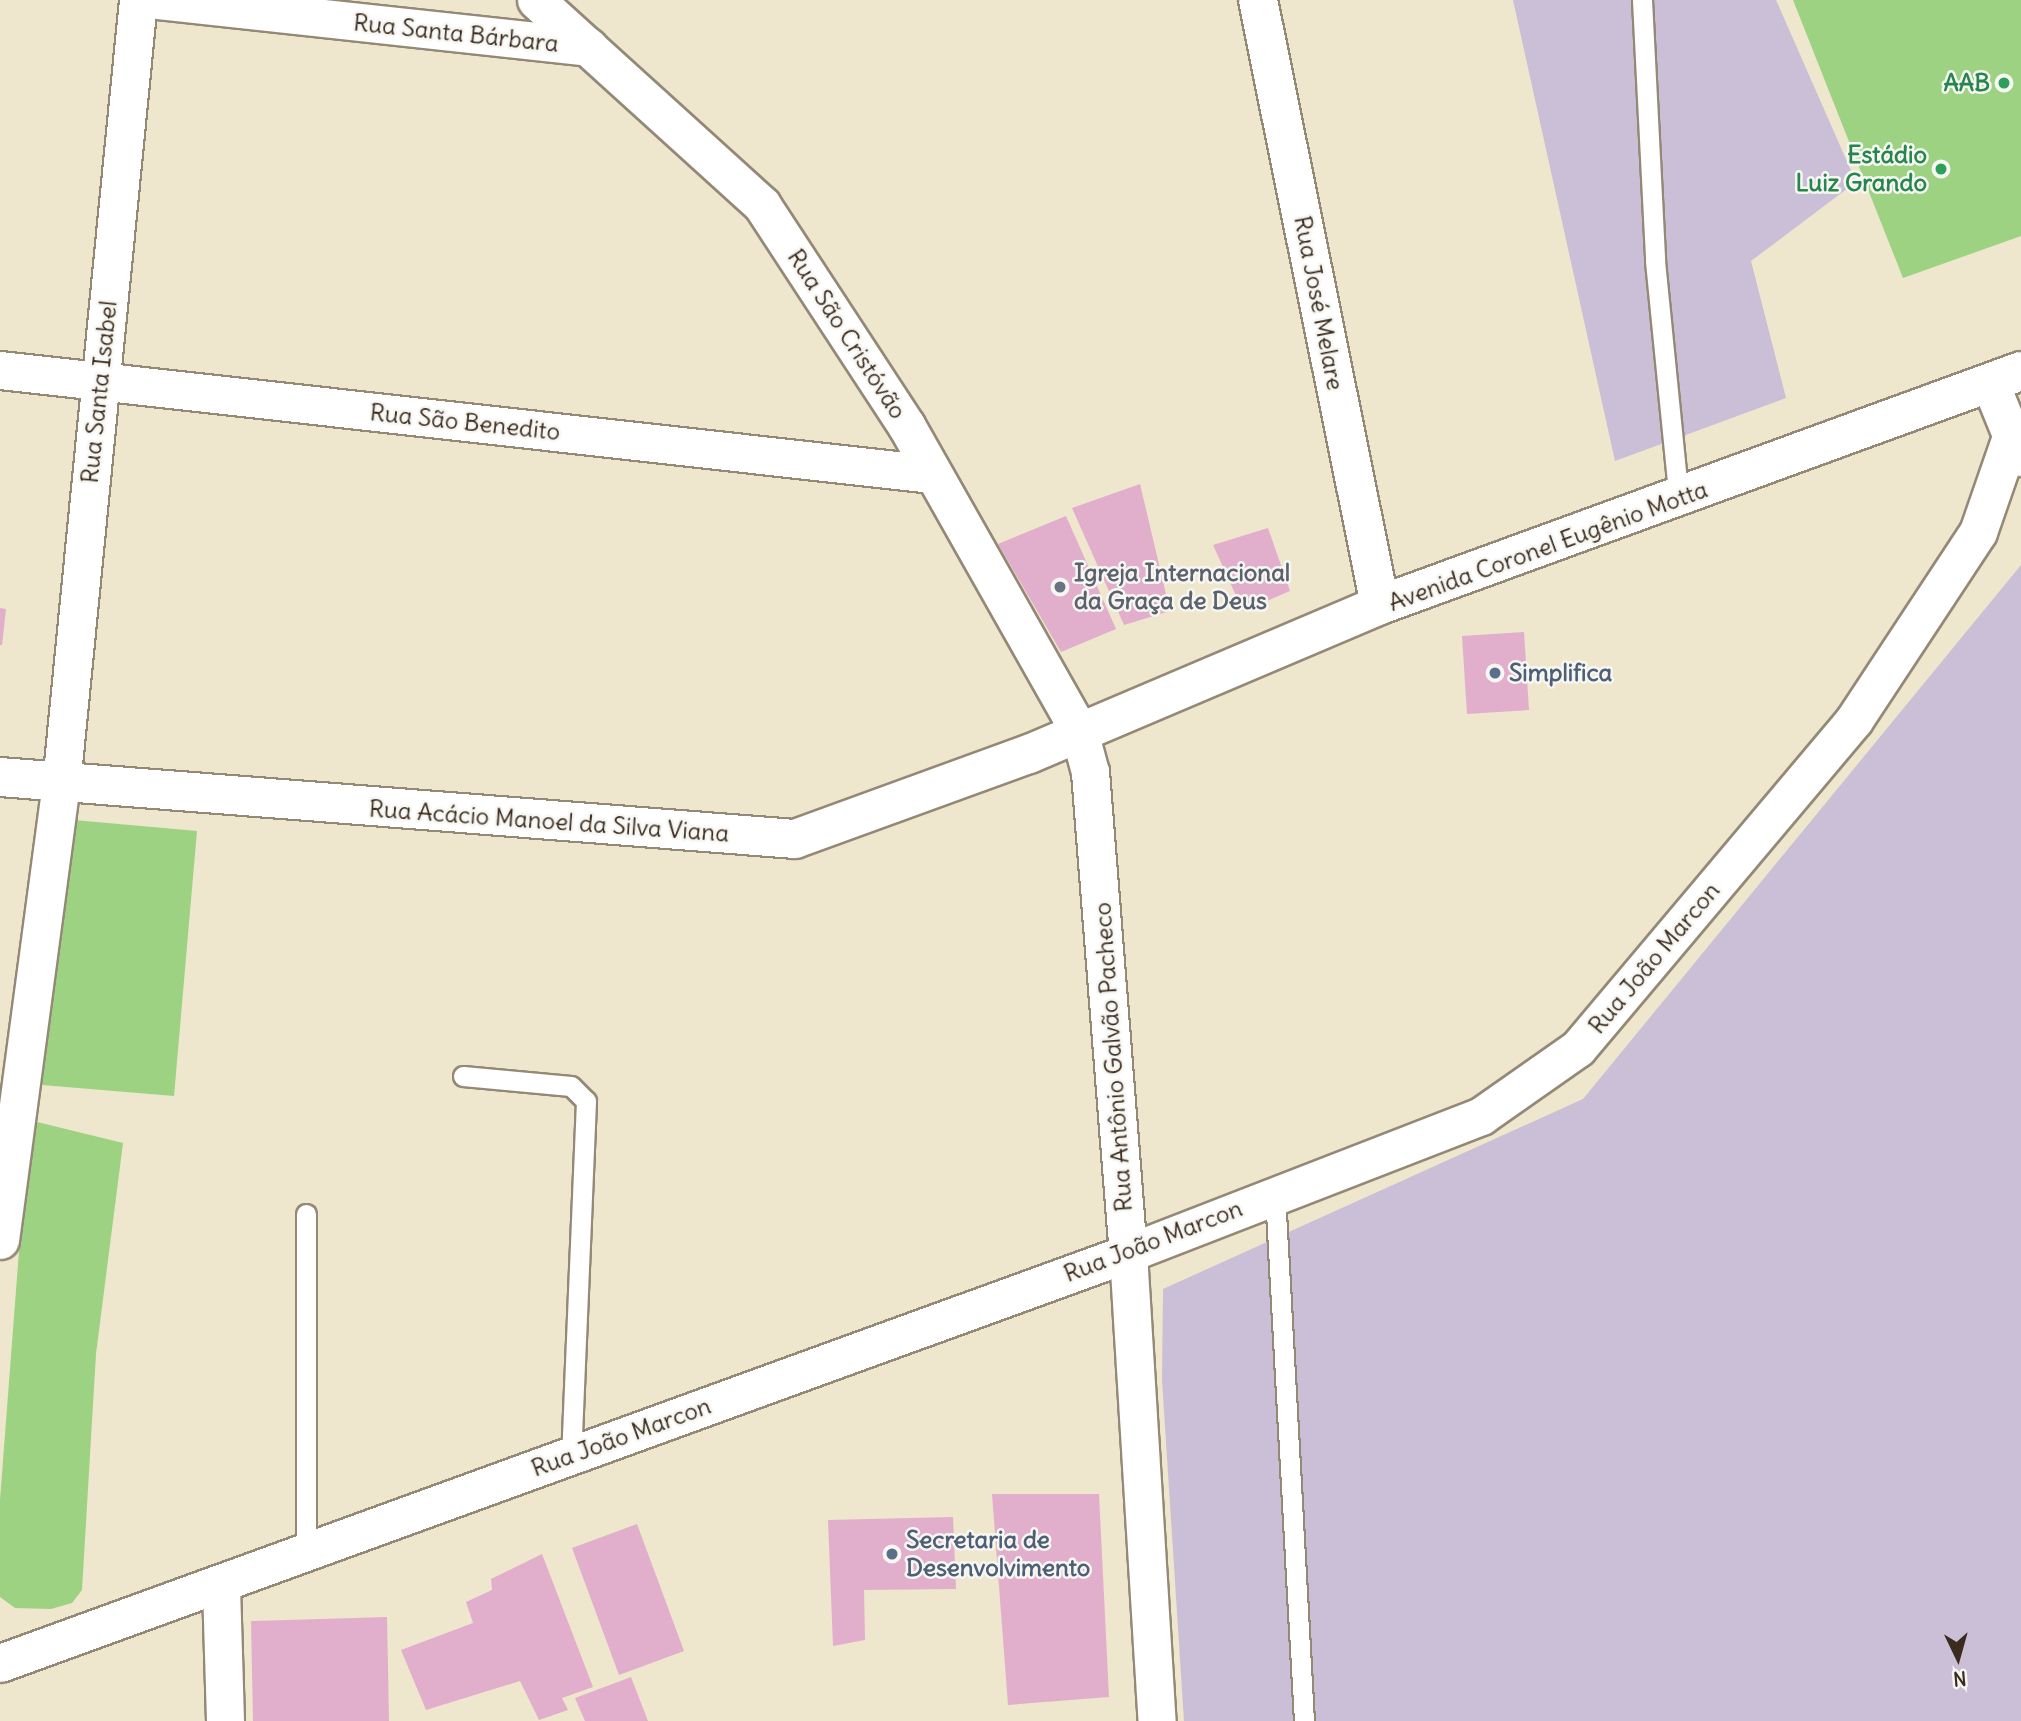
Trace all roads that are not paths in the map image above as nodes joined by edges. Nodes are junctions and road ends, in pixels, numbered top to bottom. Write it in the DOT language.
graph roads {
  1 [pos="138,0"];
  2 [pos="158,0"];
  3 [pos="536,0"];
  4 [pos="1258,0"];
  5 [pos="1642,0"];
  6 [pos="588,47"];
  7 [pos="0,370"];
  8 [pos="2006,377"];
  9 [pos="100,381"];
  10 [pos="2017,447"];
  11 [pos="931,474"];
  12 [pos="1679,500"];
  13 [pos="1380,605"];
  14 [pos="1079,731"];
  15 [pos="0,776"];
  16 [pos="61,784"];
  17 [pos="463,1076"];
  18 [pos="6,1149"];
  19 [pos="1275,1194"];
  20 [pos="306,1214"];
  21 [pos="0,1240"];
  22 [pos="1128,1253"];
  23 [pos="571,1454"];
  24 [pos="306,1551"];
  25 [pos="221,1586"];
  26 [pos="0,1662"];
  27 [pos="225,1721"];
  28 [pos="1157,1721"];
  29 [pos="1304,1721"];
  1 -- 9 [label="street, Rua Santa Isabel"];
  2 -- 6 [label="street, Rua Santa Bárbara"];
  3 -- 6 [label="street, Rua São Cristóvão"];
  4 -- 13 [label="main road, Rua José Melare"];
  5 -- 12 [label="lane"];
  6 -- 11 [label="street, Rua São Cristóvão"];
  7 -- 9 [label="street, Rua São Benedito"];
  8 -- 10 [label="street"];
  8 -- 12 [label="main road, Avenida Coronel Eugênio Motta"];
  9 -- 11 [label="street, Rua São Benedito"];
  9 -- 16 [label="street, Rua Santa Isabel"];
  10 -- 19 [label="street, Rua João Marcon"];
  11 -- 14 [label="street, Rua São Cristóvão"];
  12 -- 13 [label="main road, Avenida Coronel Eugênio Motta"];
  13 -- 14 [label="main road, Avenida Coronel Eugênio Motta"];
  14 -- 16 [label="main road, Rua Acácio Manoel da Silva Viana"];
  14 -- 22 [label="street, Rua Antônio Galvão Pacheco"];
  15 -- 16 [label="main road, Rua Acácio Manoel da Silva Viana"];
  16 -- 18 [label="street, Rua Santa Isabel"];
  17 -- 23 [label="lane"];
  18 -- 21 [label="street, Rua Santa Isabel"];
  19 -- 22 [label="street, Rua João Marcon"];
  19 -- 29 [label="lane"];
  20 -- 24 [label="lane"];
  22 -- 23 [label="street, Rua João Marcon"];
  22 -- 28 [label="street, Rua Antônio Galvão Pacheco"];
  23 -- 24 [label="street, Rua João Marcon"];
  24 -- 25 [label="street, Rua João Marcon"];
  25 -- 26 [label="street, Rua João Marcon"];
  25 -- 27 [label="street"];
}
